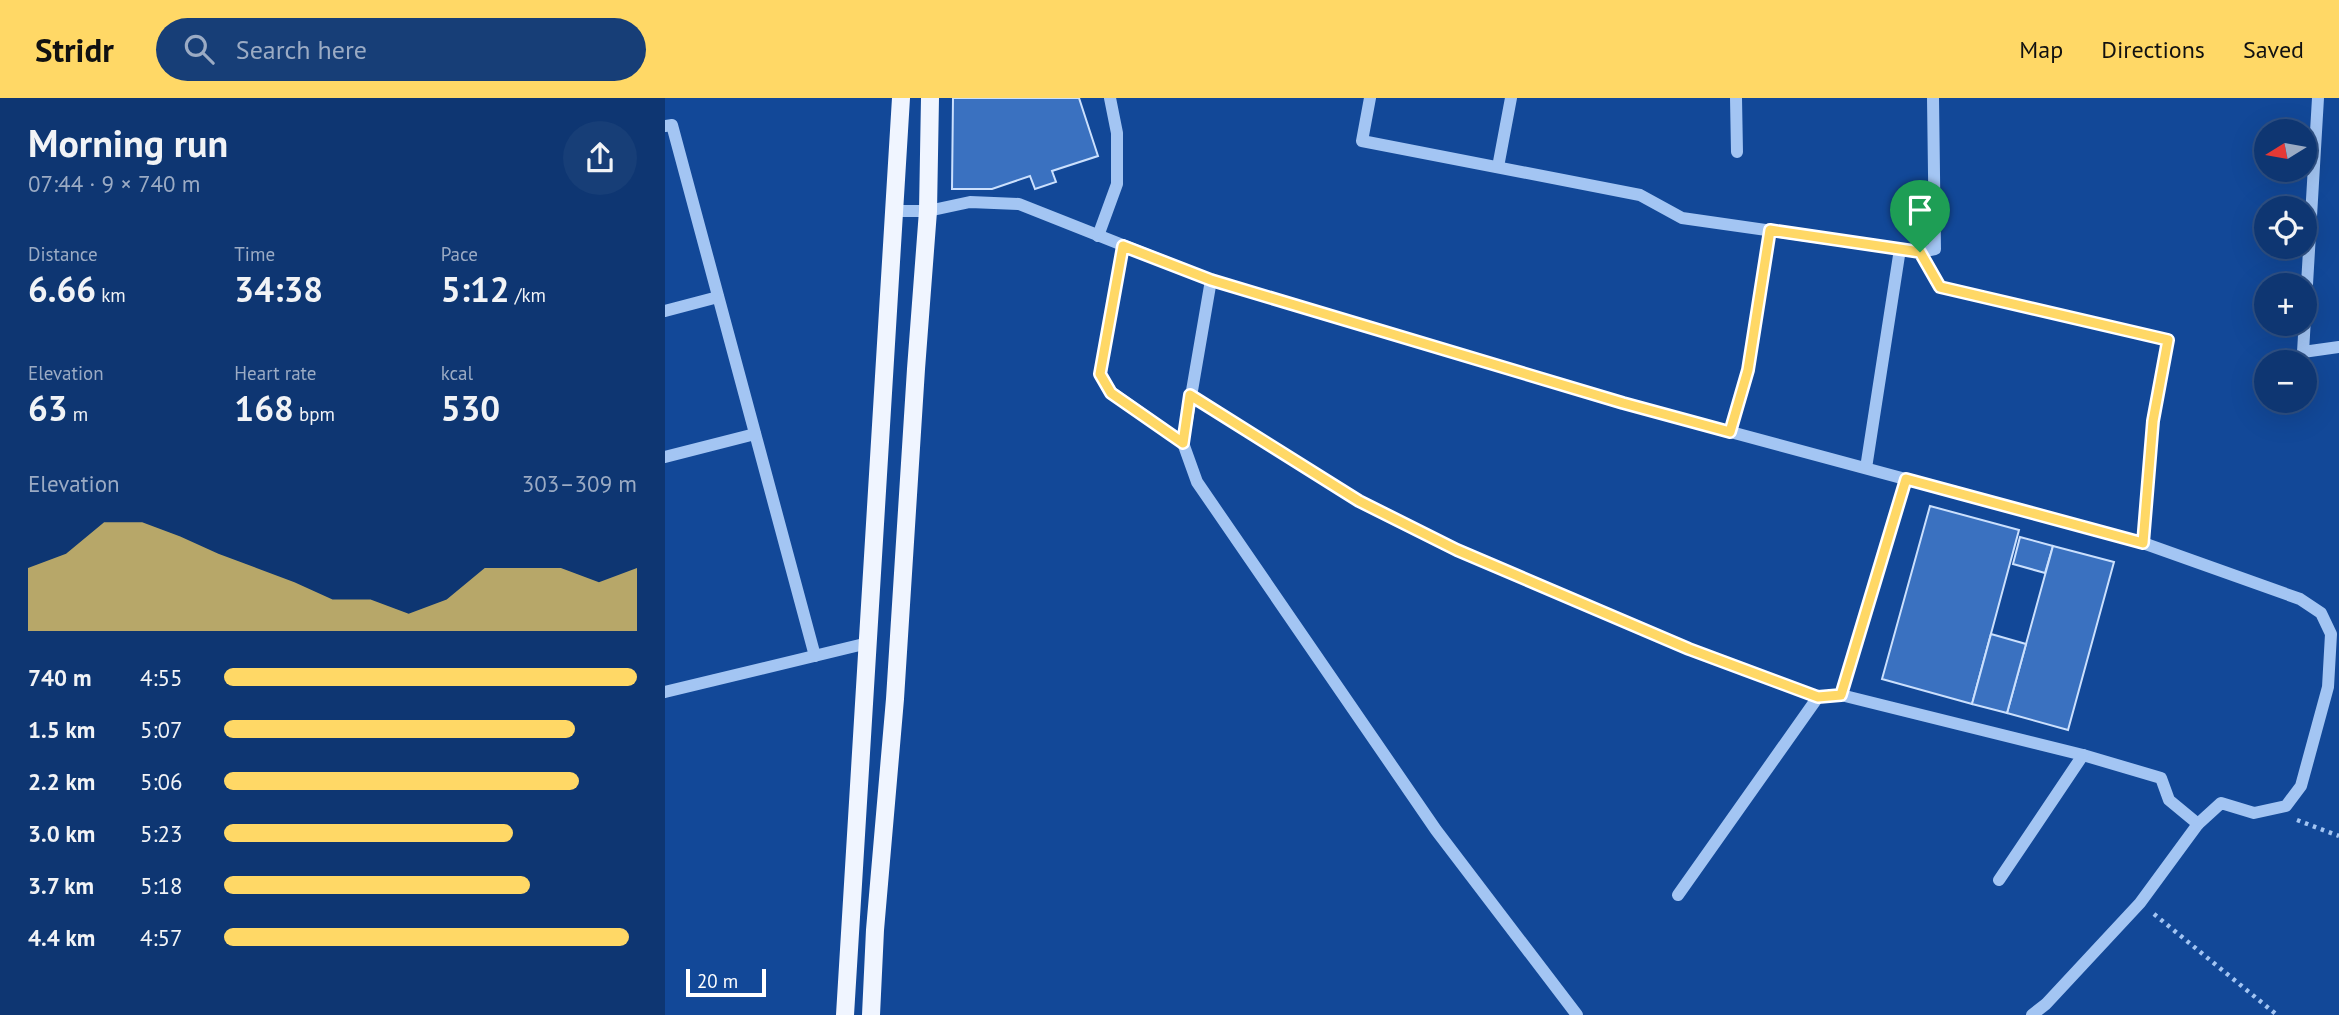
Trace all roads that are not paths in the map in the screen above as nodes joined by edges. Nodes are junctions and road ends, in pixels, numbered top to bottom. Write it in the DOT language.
graph roads {
  1 [pos="901,98"];
  2 [pos="930,98"];
  3 [pos="1110,98"];
  4 [pos="1370,98"];
  5 [pos="1511,98"];
  6 [pos="1736,98"];
  7 [pos="1933,98"];
  8 [pos="2318,98"];
  9 [pos="665,126"];
  10 [pos="1737,152"];
  11 [pos="1497,167"];
  12 [pos="894,211"];
  13 [pos="928,211"];
  14 [pos="1098,236"];
  15 [pos="1123,246"];
  16 [pos="1900,249"];
  17 [pos="1920,252"];
  18 [pos="1211,280"];
  19 [pos="718,297"];
  20 [pos="665,312"];
  21 [pos="2339,347"];
  22 [pos="1190,395"];
  23 [pos="755,434"];
  24 [pos="1183,443"];
  25 [pos="665,457"];
  26 [pos="1866,468"];
  27 [pos="1906,479"];
  28 [pos="2143,543"];
  29 [pos="868,643"];
  30 [pos="815,656"];
  31 [pos="665,691"];
  32 [pos="1841,695"];
  33 [pos="1818,697"];
  34 [pos="2083,755"];
  35 [pos="2198,824"];
  36 [pos="1999,880"];
  37 [pos="1678,895"];
  38 [pos="845,1015"];
  39 [pos="871,1015"];
  40 [pos="1577,1015"];
  41 [pos="2032,1015"];
  1 -- 12 [label="main road"];
  2 -- 13 [label="main road"];
  3 -- 14 [label="street"];
  4 -- 11 [label="street"];
  5 -- 11 [label="street"];
  6 -- 10 [label="street"];
  7 -- 17 [label="street"];
  8 -- 21 [label="street"];
  9 -- 19 [label="street"];
  11 -- 16 [label="street"];
  12 -- 13 [label="street"];
  12 -- 29 [label="main road"];
  13 -- 14 [label="street"];
  13 -- 39 [label="main road"];
  14 -- 15 [label="street"];
  15 -- 18 [label="street"];
  15 -- 24 [label="street"];
  16 -- 17 [label="street"];
  16 -- 26 [label="street"];
  17 -- 28 [label="street"];
  18 -- 22 [label="street"];
  18 -- 26 [label="street"];
  19 -- 20 [label="street"];
  19 -- 23 [label="street"];
  22 -- 24 [label="street"];
  22 -- 33 [label="street"];
  23 -- 25 [label="street"];
  23 -- 30 [label="street"];
  24 -- 40 [label="street"];
  26 -- 27 [label="street"];
  27 -- 28 [label="street"];
  27 -- 32 [label="street"];
  28 -- 35 [label="street"];
  29 -- 30 [label="street"];
  29 -- 38 [label="main road"];
  30 -- 31 [label="street"];
  32 -- 33 [label="street"];
  32 -- 34 [label="street"];
  33 -- 37 [label="street"];
  34 -- 35 [label="street"];
  34 -- 36 [label="street"];
  35 -- 41 [label="street"];
}
